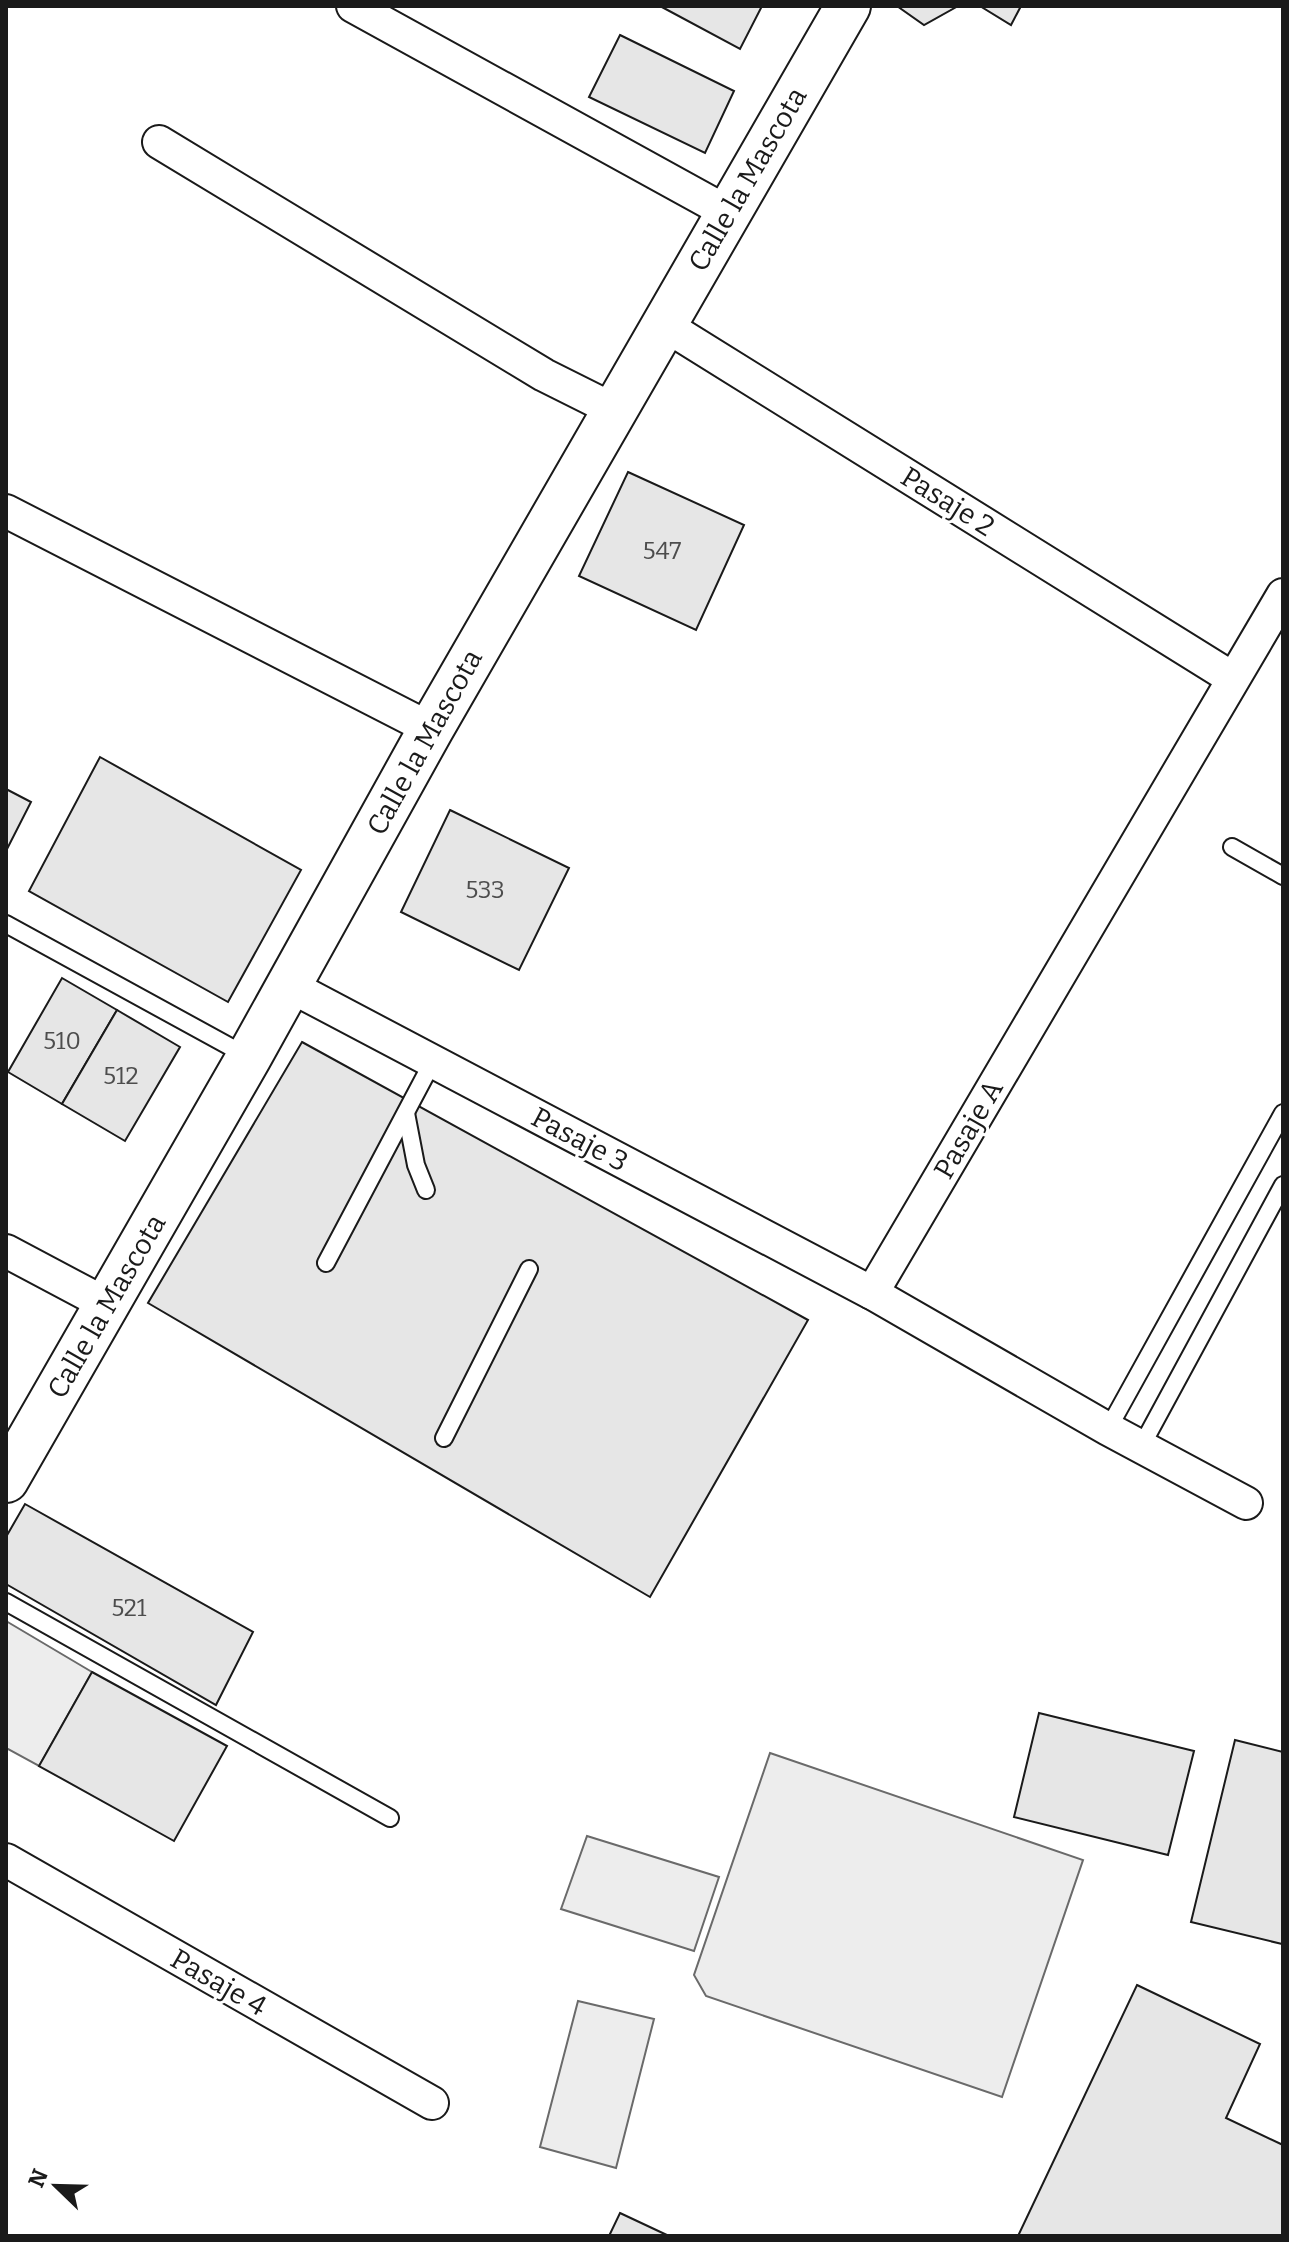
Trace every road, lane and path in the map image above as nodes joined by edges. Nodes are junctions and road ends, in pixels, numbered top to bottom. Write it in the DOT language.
graph roads {
  1 [pos="353,6"];
  2 [pos="848,6"];
  3 [pos="159,142"];
  4 [pos="727,212"];
  5 [pos="663,324"];
  6 [pos="614,410"];
  7 [pos="6,511"];
  8 [pos="1283,595"];
  9 [pos="1232,678"];
  10 [pos="431,729"];
  11 [pos="1232,847"];
  12 [pos="1283,876"];
  13 [pos="6,924"];
  14 [pos="288,985"];
  15 [pos="249,1057"];
  16 [pos="433,1061"];
  17 [pos="406,1113"];
  18 [pos="1283,1113"];
  19 [pos="1283,1185"];
  20 [pos="426,1190"];
  21 [pos="6,1251"];
  22 [pos="326,1263"];
  23 [pos="529,1269"];
  24 [pos="872,1293"];
  25 [pos="106,1304"];
  26 [pos="1108,1429"];
  27 [pos="444,1438"];
  28 [pos="1141,1447"];
  29 [pos="6,1480"];
  30 [pos="1246,1503"];
  31 [pos="6,1602"];
  32 [pos="390,1818"];
  33 [pos="6,1860"];
  34 [pos="432,2103"];
  1 -- 4 [label="street"];
  2 -- 4 [label="main road, Calle la Mascota"];
  3 -- 6 [label="street"];
  4 -- 5 [label="main road, Calle la Mascota"];
  5 -- 6 [label="main road, Calle la Mascota"];
  5 -- 9 [label="street, Pasaje 2"];
  6 -- 10 [label="main road, Calle la Mascota"];
  7 -- 10 [label="street"];
  8 -- 9 [label="street, Pasaje A"];
  9 -- 24 [label="street, Pasaje A"];
  10 -- 14 [label="main road, Calle la Mascota"];
  11 -- 12 [label="lane"];
  13 -- 15 [label="lane"];
  14 -- 15 [label="main road, Calle la Mascota"];
  14 -- 16 [label="street, Pasaje 3"];
  15 -- 25 [label="main road, Calle la Mascota"];
  16 -- 17 [label="lane"];
  16 -- 24 [label="street, Pasaje 3"];
  17 -- 20 [label="lane"];
  17 -- 22 [label="lane"];
  18 -- 26 [label="lane"];
  19 -- 28 [label="lane"];
  21 -- 25 [label="street"];
  23 -- 27 [label="lane"];
  24 -- 26 [label="street"];
  25 -- 29 [label="main road, Calle la Mascota"];
  26 -- 28 [label="street"];
  28 -- 30 [label="street"];
  31 -- 32 [label="lane"];
  33 -- 34 [label="street, Pasaje 4"];
}
